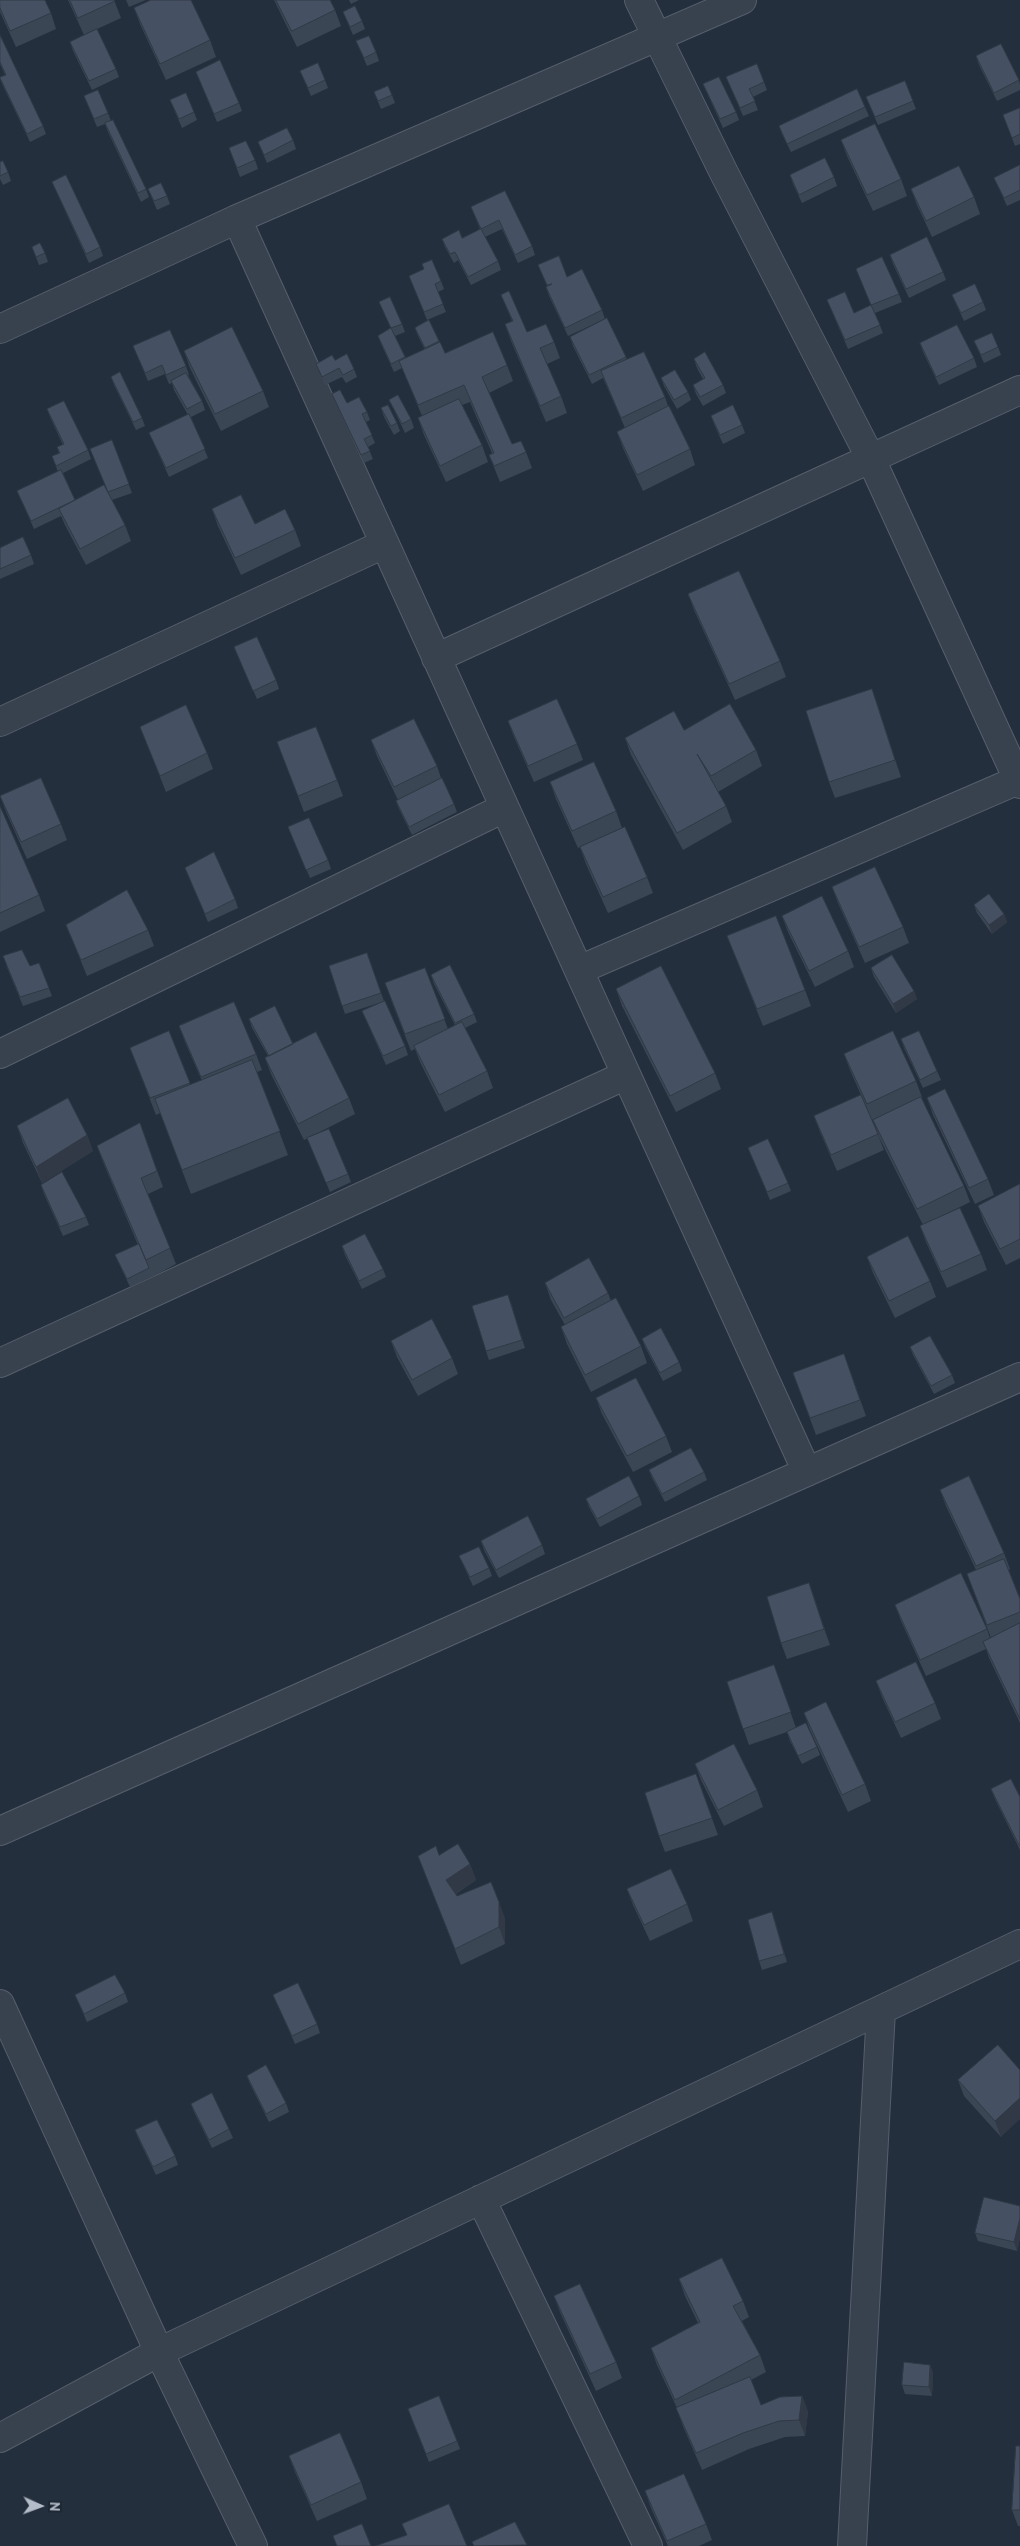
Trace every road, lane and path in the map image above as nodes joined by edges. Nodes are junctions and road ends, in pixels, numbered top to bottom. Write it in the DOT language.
graph roads {
  1 [pos="639,0"];
  2 [pos="742,0"];
  3 [pos="657,37"];
  4 [pos="237,219"];
  5 [pos="0,329"];
  6 [pos="1020,390"];
  7 [pos="871,459"];
  8 [pos="384,544"];
  9 [pos="436,658"];
  10 [pos="0,722"];
  11 [pos="1019,782"];
  12 [pos="504,808"];
  13 [pos="579,970"];
  14 [pos="0,1054"];
  15 [pos="626,1075"];
  16 [pos="0,1363"];
  17 [pos="1020,1377"];
  18 [pos="807,1472"];
  19 [pos="0,1831"];
  20 [pos="1020,1944"];
  21 [pos="0,2004"];
  22 [pos="881,2010"];
  23 [pos="482,2199"];
  24 [pos="159,2352"];
  25 [pos="0,2438"];
  26 [pos="253,2546"];
  27 [pos="648,2546"];
  28 [pos="852,2546"];
  1 -- 3 [label="street"];
  2 -- 3 [label="street"];
  3 -- 4 [label="street"];
  3 -- 7 [label="street"];
  4 -- 5 [label="street"];
  4 -- 8 [label="street"];
  6 -- 7 [label="street"];
  7 -- 9 [label="street"];
  7 -- 11 [label="street"];
  8 -- 9 [label="street"];
  8 -- 10 [label="street"];
  9 -- 12 [label="street"];
  11 -- 13 [label="street"];
  12 -- 13 [label="street"];
  12 -- 14 [label="street"];
  13 -- 15 [label="street"];
  15 -- 16 [label="street"];
  15 -- 18 [label="street"];
  17 -- 18 [label="street"];
  18 -- 19 [label="street"];
  20 -- 22 [label="street"];
  21 -- 24 [label="street"];
  22 -- 23 [label="street"];
  22 -- 28 [label="street"];
  23 -- 24 [label="street"];
  23 -- 27 [label="street"];
  24 -- 25 [label="street"];
  24 -- 26 [label="street"];
}
